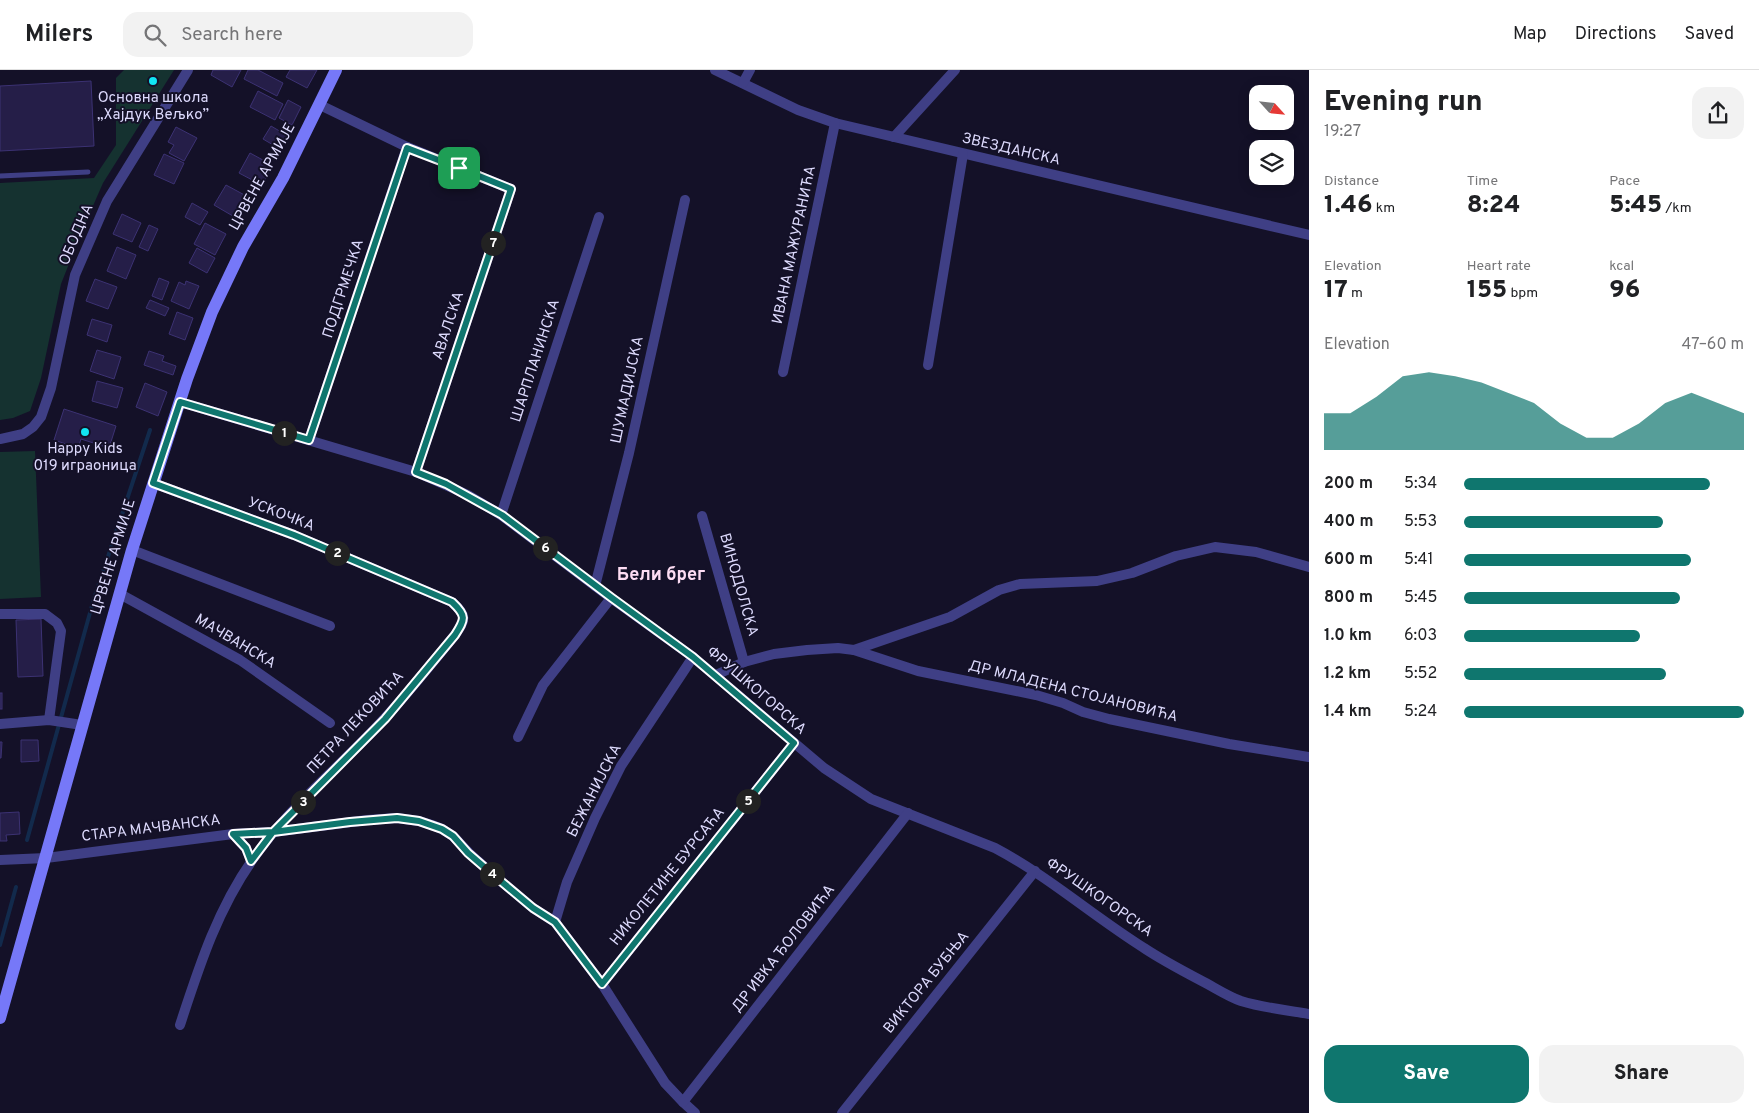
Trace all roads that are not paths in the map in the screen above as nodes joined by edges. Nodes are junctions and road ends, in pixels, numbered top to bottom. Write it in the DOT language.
graph roads {
  1 [pos="188,70"];
  2 [pos="336,70"];
  3 [pos="715,70"];
  4 [pos="750,70"];
  5 [pos="954,70"];
  6 [pos="743,83"];
  7 [pos="320,105"];
  8 [pos="835,123"];
  9 [pos="894,137"];
  10 [pos="407,148"];
  11 [pos="963,154"];
  12 [pos="88,172"];
  13 [pos="0,176"];
  14 [pos="685,200"];
  15 [pos="599,217"];
  16 [pos="1309,235"];
  17 [pos="928,365"];
  18 [pos="783,372"];
  19 [pos="180,402"];
  20 [pos="0,439"];
  21 [pos="309,440"];
  22 [pos="416,472"];
  23 [pos="153,483"];
  24 [pos="502,515"];
  25 [pos="702,516"];
  26 [pos="132,550"];
  27 [pos="1309,567"];
  28 [pos="595,586"];
  29 [pos="120,594"];
  30 [pos="612,598"];
  31 [pos="452,602"];
  32 [pos="0,614"];
  33 [pos="330,626"];
  34 [pos="854,650"];
  35 [pos="693,657"];
  36 [pos="744,662"];
  37 [pos="716,675"];
  38 [pos="49,720"];
  39 [pos="330,723"];
  40 [pos="0,724"];
  41 [pos="82,725"];
  42 [pos="518,737"];
  43 [pos="794,743"];
  44 [pos="1309,757"];
  45 [pos="908,813"];
  46 [pos="273,832"];
  47 [pos="233,834"];
  48 [pos="46,858"];
  49 [pos="0,860"];
  50 [pos="251,861"];
  51 [pos="1035,872"];
  52 [pos="555,922"];
  53 [pos="602,984"];
  54 [pos="1309,1014"];
  55 [pos="0,1018"];
  56 [pos="180,1025"];
  57 [pos="683,1102"];
  58 [pos="696,1113"];
  59 [pos="842,1113"];
  1 -- 20 [label="street, ОБОДНА"];
  2 -- 7 [label="main road, ЦРВЕНЕ АРМИЈЕ"];
  3 -- 6 [label="street, ЗВЕЗДАНСКА"];
  4 -- 6 [label="street"];
  5 -- 9 [label="street"];
  6 -- 8 [label="street, ЗВЕЗДАНСКА"];
  7 -- 10 [label="street"];
  7 -- 19 [label="main road, ЦРВЕНЕ АРМИЈЕ"];
  8 -- 9 [label="street, ЗВЕЗДАНСКА"];
  8 -- 18 [label="street, ИВАНА МАЖУРАНИЋА"];
  9 -- 11 [label="street, ЗВЕЗДАНСКА"];
  10 -- 21 [label="street, ПОДГРМЕЧКА"];
  10 -- 22 [label="street, АВАЛСКА"];
  11 -- 16 [label="street, ЗВЕЗДАНСКА"];
  11 -- 17 [label="street"];
  12 -- 13 [label="lane"];
  14 -- 28 [label="street, ШУМАДИЈСКА"];
  15 -- 24 [label="street, ШАРПЛАНИНСКА"];
  19 -- 21 [label="street, ФРУШКОГОРСКА"];
  19 -- 23 [label="main road, ЦРВЕНЕ АРМИЈЕ"];
  21 -- 22 [label="street, ФРУШКОГОРСКА"];
  22 -- 24 [label="street, ФРУШКОГОРСКА"];
  23 -- 26 [label="main road, ЦРВЕНЕ АРМИЈЕ"];
  23 -- 31 [label="street, УСКОЧКА"];
  24 -- 28 [label="street, ФРУШКОГОРСКА"];
  25 -- 36 [label="street, ВИНОДОЛСКА"];
  26 -- 29 [label="main road, ЦРВЕНЕ АРМИЈЕ"];
  26 -- 33 [label="street"];
  27 -- 34 [label="street"];
  28 -- 30 [label="street, ФРУШКОГОРСКА"];
  29 -- 39 [label="street, МАЧВАНСКА"];
  29 -- 41 [label="main road, ЦРВЕНЕ АРМИЈЕ"];
  30 -- 35 [label="street, ФРУШКОГОРСКА"];
  30 -- 42 [label="street"];
  31 -- 46 [label="street, ПЕТРА ЛЕКОВИЋА"];
  32 -- 38 [label="street"];
  34 -- 36 [label="street, ДР МЛАДЕНА СТОЈАНОВИЋА"];
  34 -- 44 [label="street, ДР МЛАДЕНА СТОЈАНОВИЋА"];
  35 -- 37 [label="street, ФРУШКОГОРСКА"];
  35 -- 52 [label="street, БЕЖАНИЈСКА"];
  36 -- 37 [label="street, ДР МЛАДЕНА СТОЈАНОВИЋА"];
  37 -- 43 [label="street, ФРУШКОГОРСКА"];
  38 -- 40 [label="street"];
  38 -- 41 [label="street"];
  41 -- 48 [label="main road, ЦРВЕНЕ АРМИЈЕ"];
  43 -- 45 [label="street, ФРУШКОГОРСКА"];
  43 -- 53 [label="street, НИКОЛЕТИНЕ БУРСАЋА"];
  45 -- 51 [label="street, ФРУШКОГОРСКА"];
  45 -- 57 [label="street, ДР ИВКА ЂОЛОВИЋА"];
  46 -- 47 [label="street, СТАРА МАЧВАНСКА"];
  46 -- 50 [label="street, ПЕТРА ЛЕКОВИЋА"];
  46 -- 52 [label="street, СТАРА МАЧВАНСКА"];
  47 -- 48 [label="street, СТАРА МАЧВАНСКА"];
  47 -- 50 [label="street"];
  48 -- 49 [label="street, СТАРА МАЧВАНСКА"];
  48 -- 55 [label="main road, ЦРВЕНЕ АРМИЈЕ"];
  50 -- 56 [label="street, ПЕТРА ЛЕКОВИЋА"];
  51 -- 54 [label="street, ФРУШКОГОРСКА"];
  51 -- 59 [label="street, ВИКТОРА БУБЊА"];
  52 -- 53 [label="street"];
  53 -- 57 [label="street"];
  57 -- 58 [label="street"];
}
